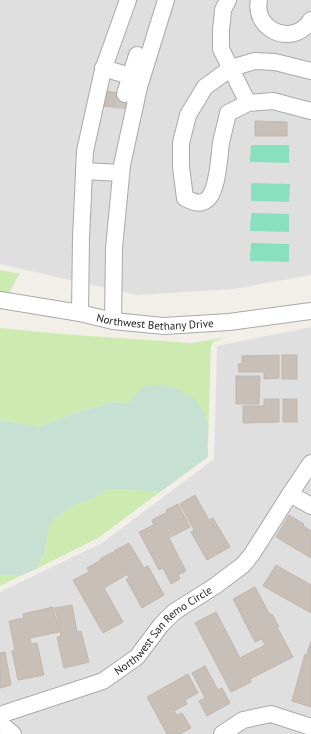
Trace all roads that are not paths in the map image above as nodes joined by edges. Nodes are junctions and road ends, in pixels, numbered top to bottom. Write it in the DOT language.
graph roads {
  1 [pos="128,0"];
  2 [pos="166,0"];
  3 [pos="228,0"];
  4 [pos="257,1"];
  5 [pos="311,20"];
  6 [pos="159,21"];
  7 [pos="103,68"];
  8 [pos="231,68"];
  9 [pos="311,71"];
  10 [pos="130,76"];
  11 [pos="248,103"];
  12 [pos="311,111"];
  13 [pos="123,165"];
  14 [pos="84,171"];
  15 [pos="0,300"];
  16 [pos="311,311"];
  17 [pos="80,313"];
  18 [pos="113,321"];
  19 [pos="311,463"];
  20 [pos="290,494"];
  21 [pos="311,506"];
  22 [pos="0,715"];
  23 [pos="0,723"];
  24 [pos="311,728"];
  25 [pos="13,734"];
  26 [pos="222,734"];
  1 -- 7 [label="street"];
  2 -- 6 [label="street"];
  3 -- 8 [label="street"];
  4 -- 5 [label="street"];
  6 -- 10 [label="street"];
  6 -- 13 [label="street"];
  7 -- 10 [label="street"];
  7 -- 14 [label="street"];
  8 -- 9 [label="street"];
  8 -- 11 [label="street"];
  8 -- 11 [label="street"];
  10 -- 13 [label="street"];
  11 -- 12 [label="street"];
  13 -- 14 [label="street"];
  13 -- 18 [label="street"];
  14 -- 17 [label="street"];
  15 -- 17 [label="street, Northwest Bethany Drive"];
  16 -- 18 [label="street, Northwest Bethany Drive"];
  17 -- 18 [label="street, Northwest Bethany Drive"];
  19 -- 20 [label="street, Northwest San Remo Circle"];
  20 -- 21 [label="street"];
  20 -- 22 [label="street, Northwest San Remo Circle"];
  23 -- 25 [label="street"];
  24 -- 26 [label="street"];
}
